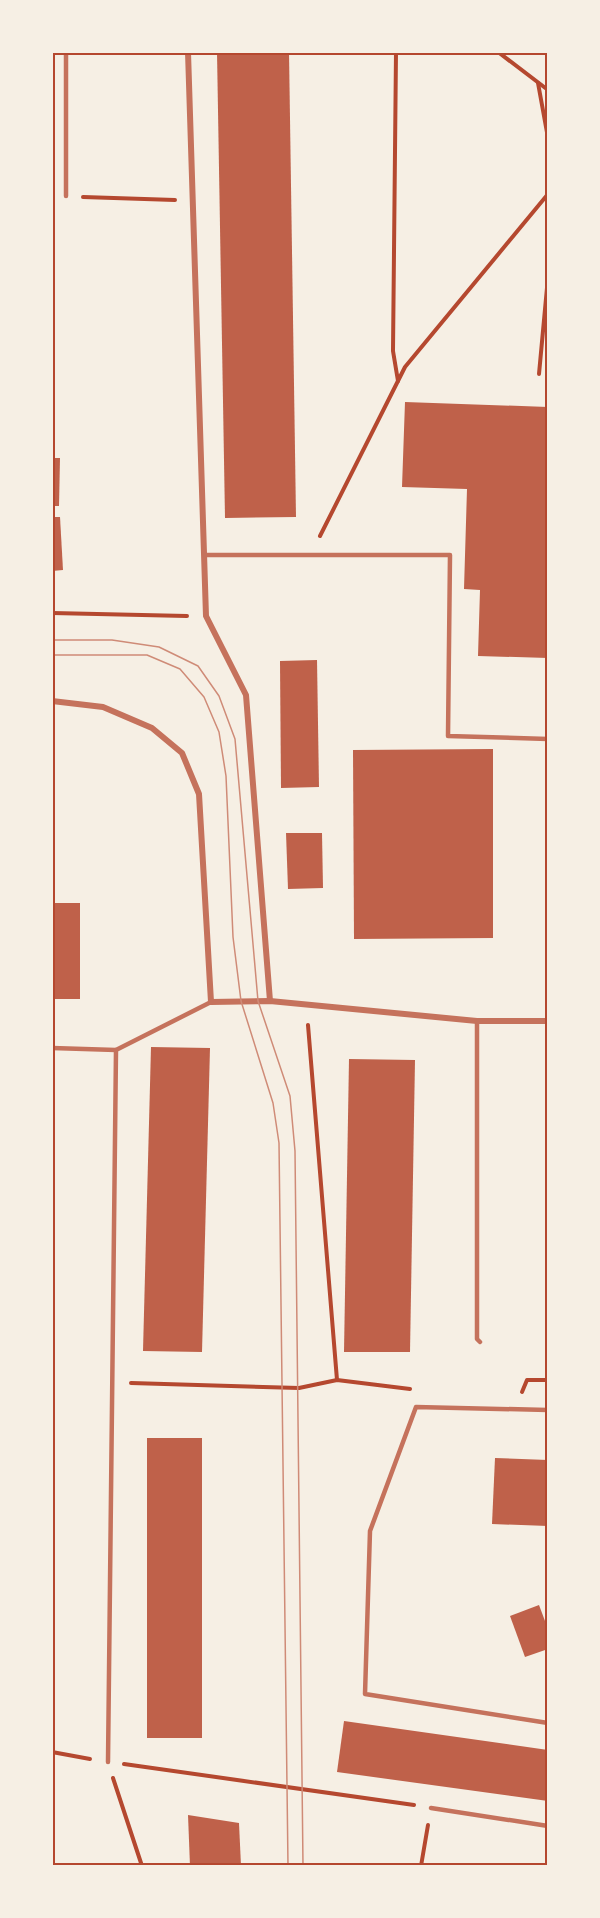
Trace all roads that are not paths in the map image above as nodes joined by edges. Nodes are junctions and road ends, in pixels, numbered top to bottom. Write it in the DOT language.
graph roads {
  1 [pos="66,52"];
  2 [pos="188,52"];
  3 [pos="66,196"];
  4 [pos="205,555"];
  5 [pos="52,701"];
  6 [pos="548,739"];
  7 [pos="270,1001"];
  8 [pos="211,1002"];
  9 [pos="477,1021"];
  10 [pos="548,1021"];
  11 [pos="52,1048"];
  12 [pos="116,1050"];
  13 [pos="480,1342"];
  14 [pos="548,1410"];
  15 [pos="548,1723"];
  16 [pos="108,1762"];
  17 [pos="430,1808"];
  18 [pos="548,1826"];
  1 -- 3 [label="lane"];
  2 -- 4 [label="street"];
  4 -- 6 [label="lane"];
  4 -- 7 [label="street"];
  5 -- 8 [label="street"];
  7 -- 8 [label="street"];
  7 -- 9 [label="street"];
  8 -- 12 [label="lane"];
  9 -- 10 [label="street"];
  9 -- 13 [label="lane"];
  11 -- 12 [label="lane"];
  12 -- 16 [label="lane"];
  14 -- 15 [label="lane"];
  17 -- 18 [label="lane"];
}
